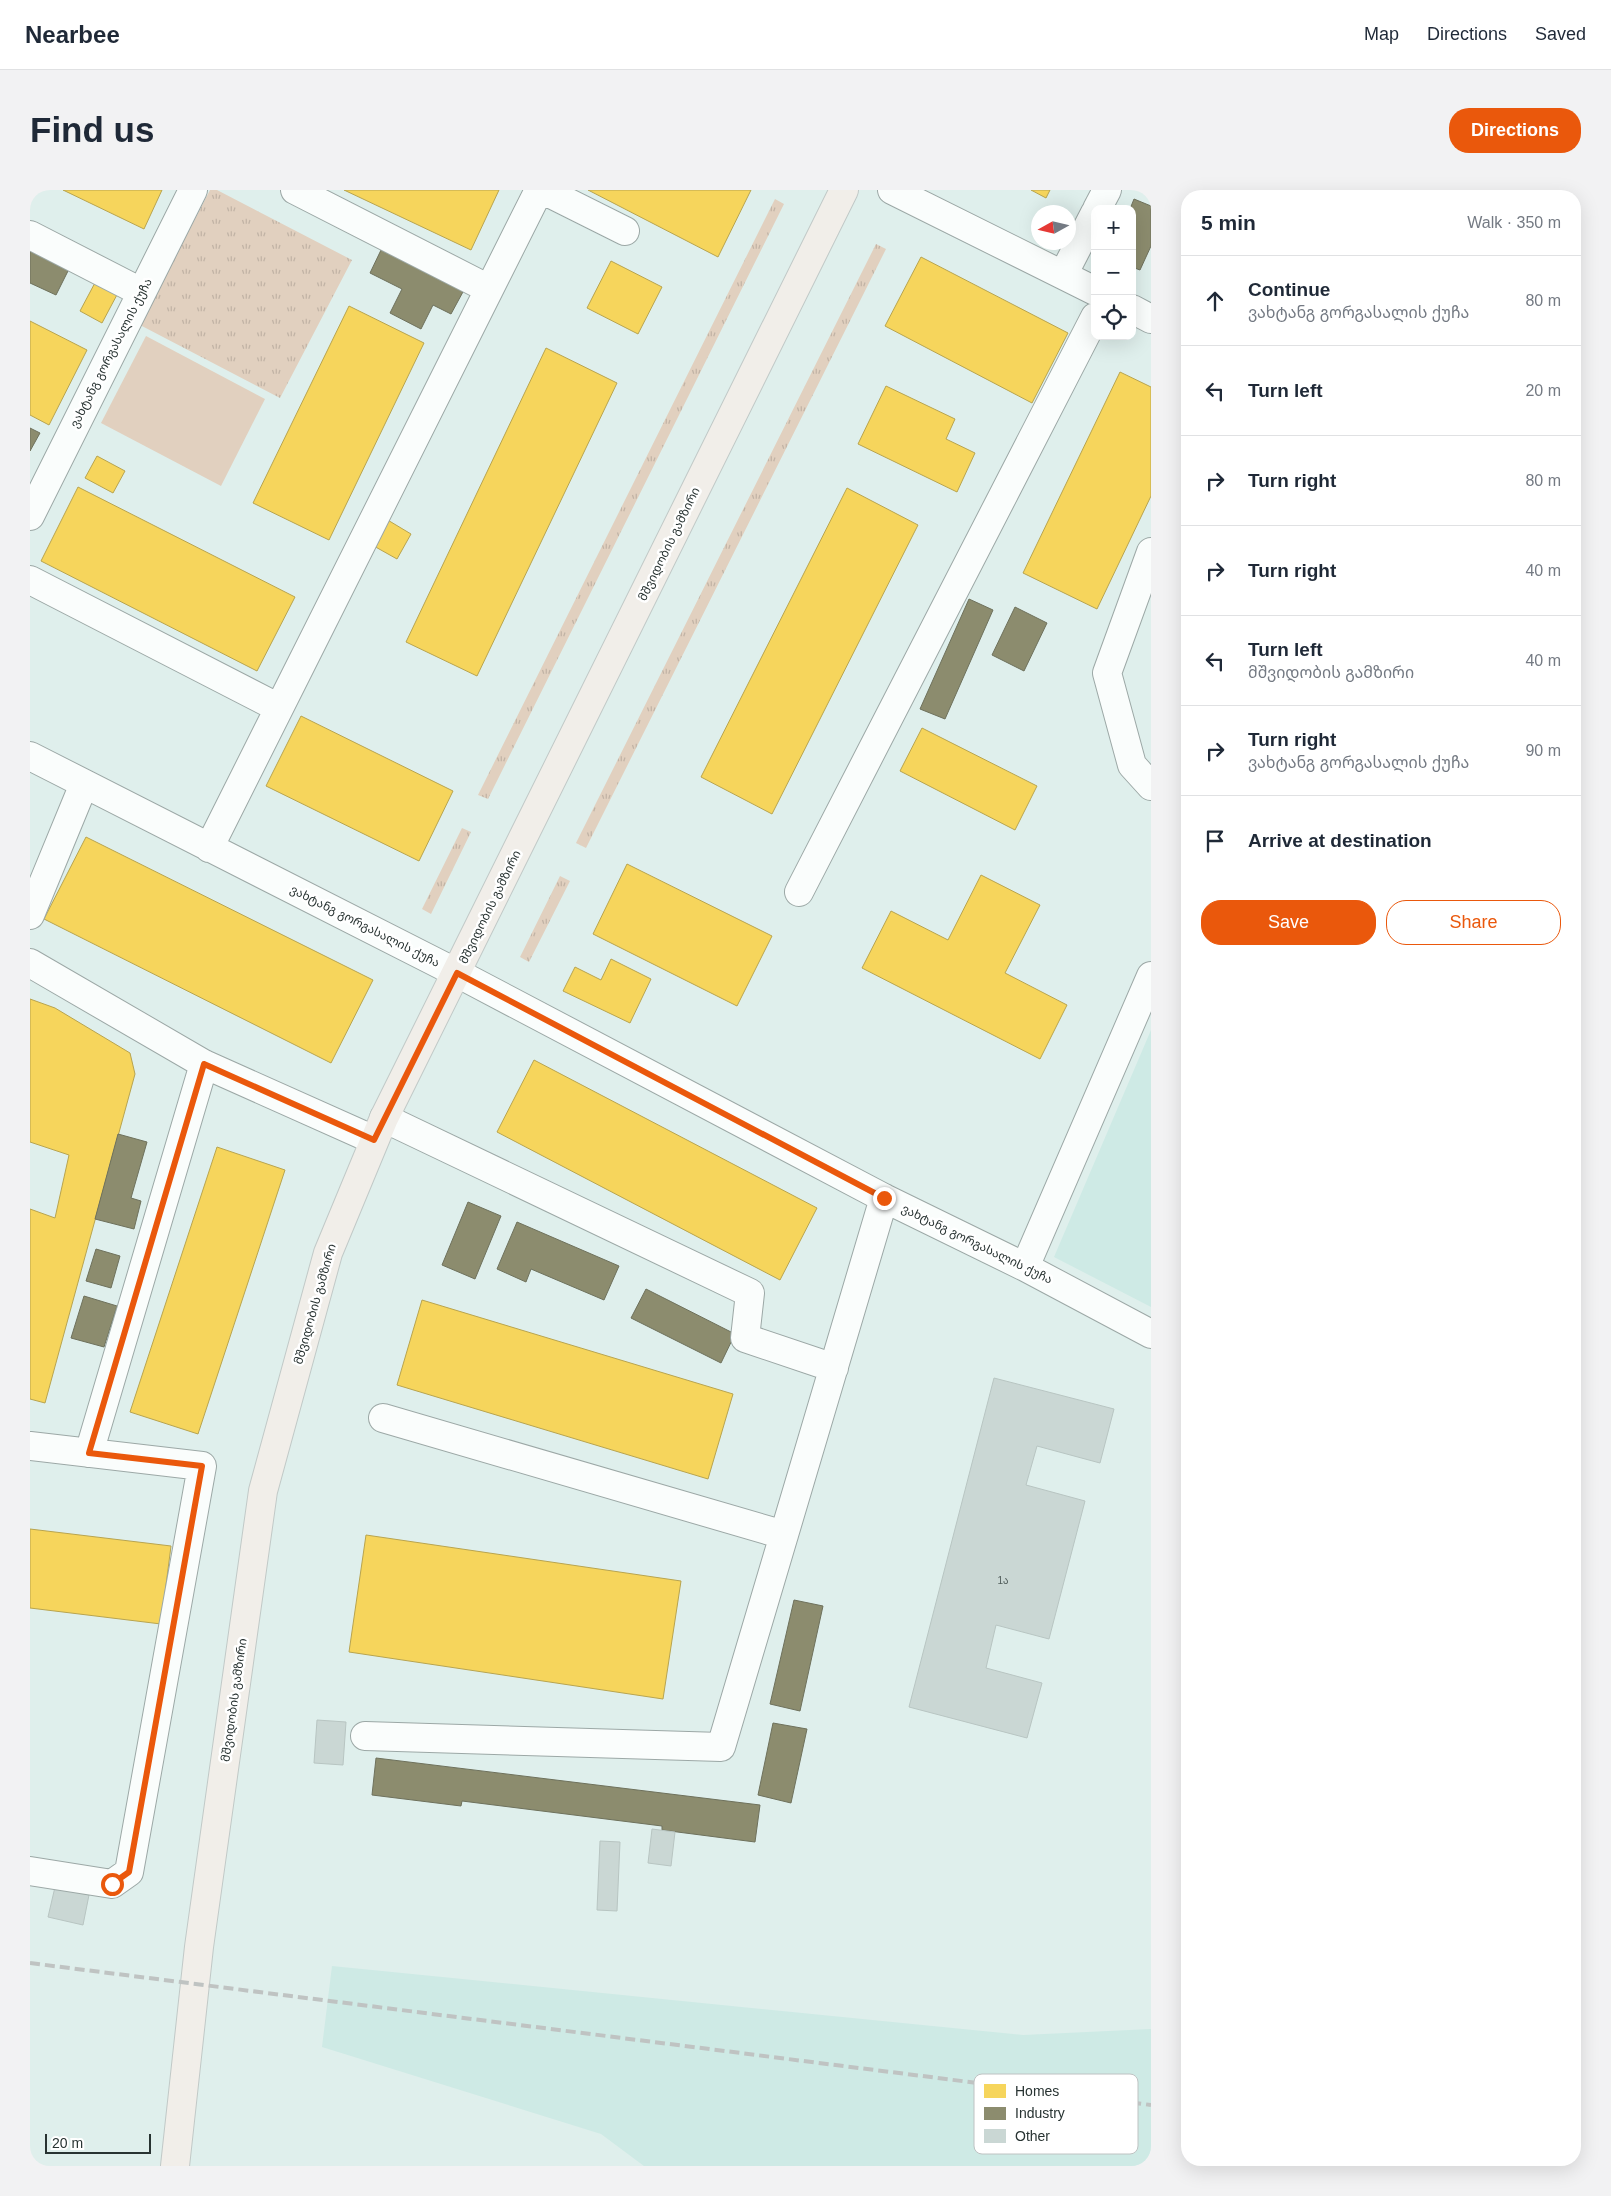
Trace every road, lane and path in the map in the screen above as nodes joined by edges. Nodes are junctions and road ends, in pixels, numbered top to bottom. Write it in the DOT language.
graph roads {
  1 [pos="193,190"];
  2 [pos="295,190"];
  3 [pos="539,190"];
  4 [pos="543,190"];
  5 [pos="844,190"];
  6 [pos="892,190"];
  7 [pos="1107,190"];
  8 [pos="1099,205"];
  9 [pos="1091,221"];
  10 [pos="624,231"];
  11 [pos="30,235"];
  12 [pos="1063,274"];
  13 [pos="490,289"];
  14 [pos="1091,289"];
  15 [pos="141,292"];
  16 [pos="1136,311"];
  17 [pos="1151,319"];
  18 [pos="1091,325"];
  19 [pos="33,501"];
  20 [pos="1151,552"];
  21 [pos="30,580"];
  22 [pos="279,708"];
  23 [pos="30,756"];
  24 [pos="84,784"];
  25 [pos="1151,786"];
  26 [pos="208,848"];
  27 [pos="800,892"];
  28 [pos="30,914"];
  29 [pos="30,963"];
  30 [pos="457,973"];
  31 [pos="1151,976"];
  32 [pos="204,1064"];
  33 [pos="379,1129"];
  34 [pos="884,1198"];
  35 [pos="1025,1267"];
  36 [pos="1151,1334"];
  37 [pos="834,1368"];
  38 [pos="383,1418"];
  39 [pos="30,1446"];
  40 [pos="89,1453"];
  41 [pos="784,1535"];
  42 [pos="366,1736"];
  43 [pos="30,1871"];
  44 [pos="174,2166"];
  1 -- 15 [label="street, ვახტანგ გორგასალის ქუჩა"];
  2 -- 13 [label="street"];
  3 -- 13 [label="street"];
  4 -- 10 [label="street"];
  5 -- 30 [label="main road, მშვიდობის გამზირი"];
  6 -- 12 [label="street"];
  7 -- 8 [label="street"];
  9 -- 12 [label="street"];
  11 -- 15 [label="street"];
  12 -- 14 [label="street"];
  13 -- 22 [label="street"];
  15 -- 19 [label="street, ვახტანგ გორგასალის ქუჩა"];
  16 -- 17 [label="street"];
  18 -- 27 [label="street"];
  20 -- 25 [label="street"];
  21 -- 22 [label="street"];
  22 -- 26 [label="street"];
  23 -- 24 [label="street, ვახტანგ გორგასალის ქუჩა"];
  24 -- 26 [label="street, ვახტანგ გორგასალის ქუჩა"];
  24 -- 28 [label="street"];
  26 -- 30 [label="street, ვახტანგ გორგასალის ქუჩა"];
  29 -- 32 [label="street"];
  30 -- 33 [label="main road, მშვიდობის გამზირი"];
  30 -- 34 [label="street, ვახტანგ გორგასალის ქუჩა"];
  31 -- 35 [label="street"];
  32 -- 33 [label="street"];
  32 -- 40 [label="street"];
  33 -- 37 [label="street"];
  33 -- 44 [label="main road, მშვიდობის გამზირი"];
  34 -- 35 [label="street, ვახტანგ გორგასალის ქუჩა"];
  34 -- 37 [label="street"];
  35 -- 36 [label="street, ვახტანგ გორგასალის ქუჩა"];
  37 -- 41 [label="street"];
  38 -- 41 [label="street"];
  39 -- 40 [label="street"];
  40 -- 43 [label="street"];
  41 -- 42 [label="street"];
}
